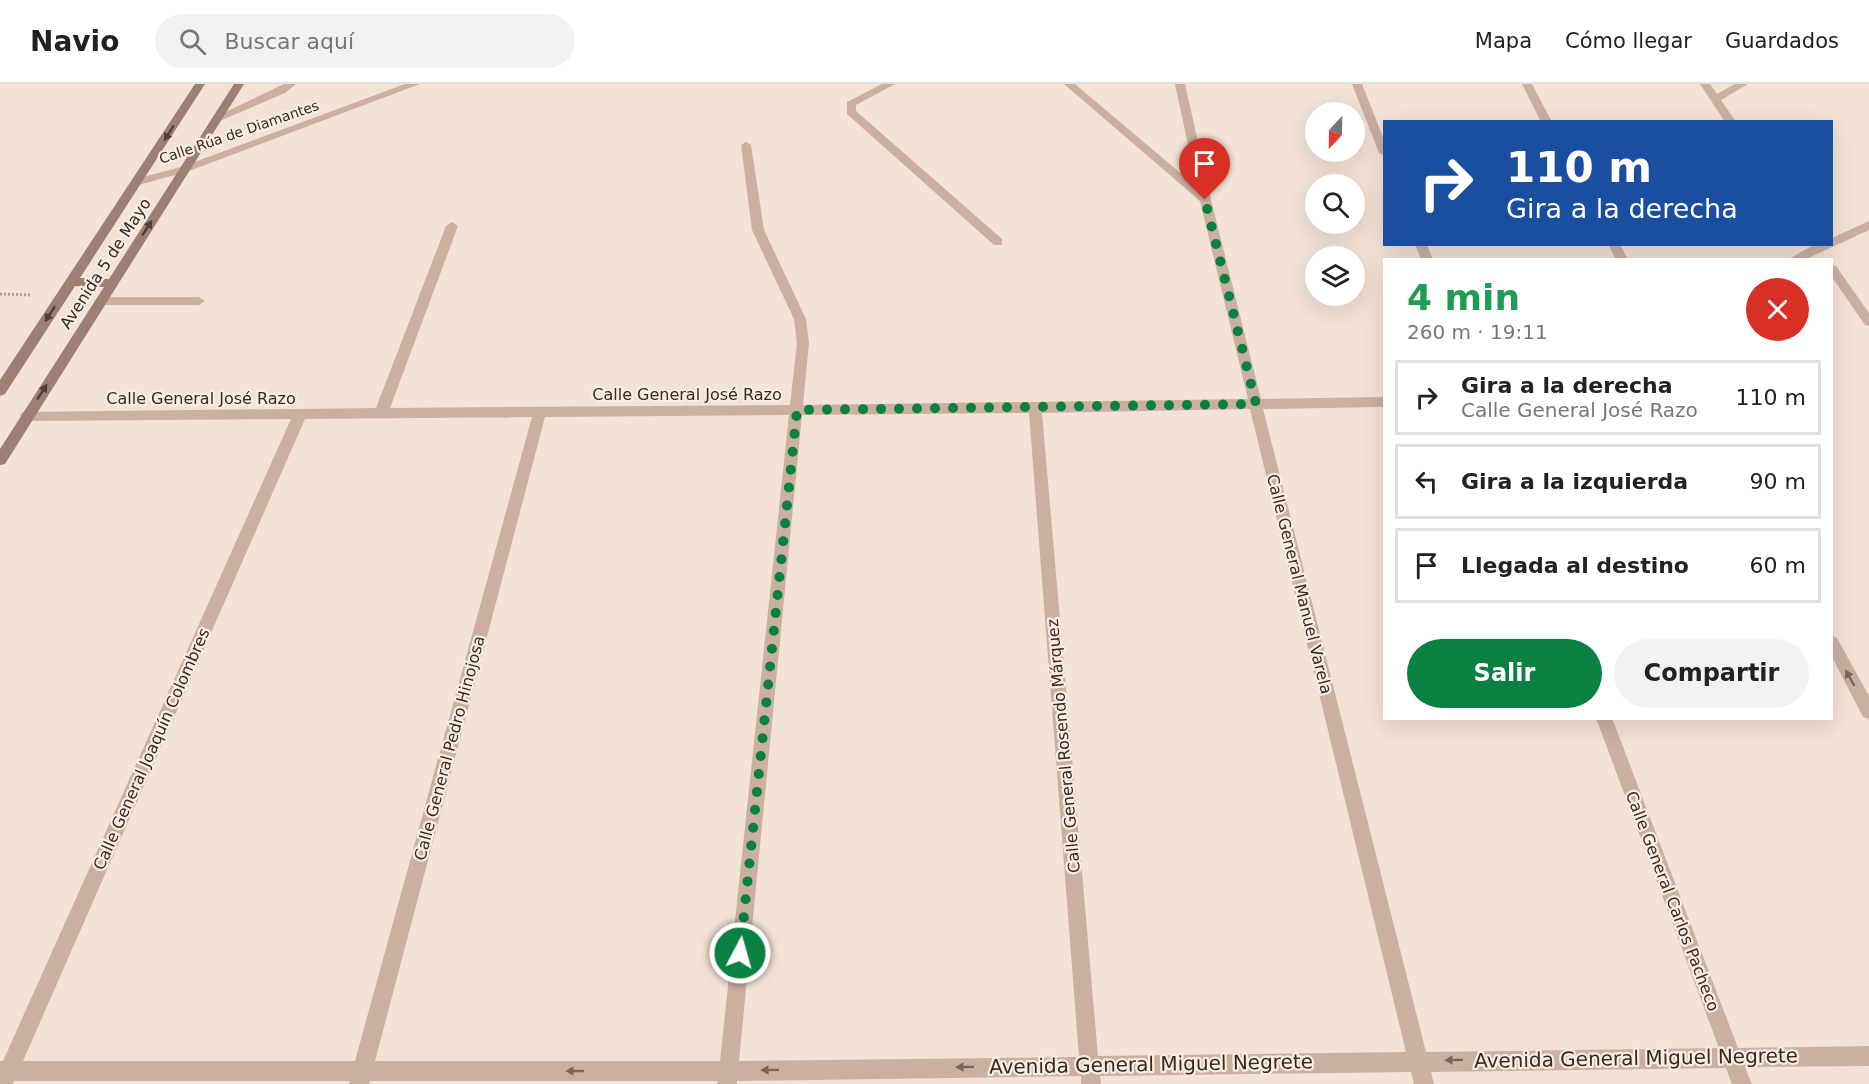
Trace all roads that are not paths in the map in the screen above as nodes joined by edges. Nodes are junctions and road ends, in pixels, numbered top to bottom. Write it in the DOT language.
graph roads {
  1 [pos="200,84"];
  2 [pos="240,84"];
  3 [pos="291,84"];
  4 [pos="415,84"];
  5 [pos="890,84"];
  6 [pos="1069,84"];
  7 [pos="1180,84"];
  8 [pos="1357,84"];
  9 [pos="1527,84"];
  10 [pos="1705,84"];
  11 [pos="1743,84"];
  12 [pos="1715,99"];
  13 [pos="218,118"];
  14 [pos="1546,120"];
  15 [pos="1730,120"];
  16 [pos="746,145"];
  17 [pos="1383,150"];
  18 [pos="185,169"];
  19 [pos="139,181"];
  20 [pos="1205,200"];
  21 [pos="1869,225"];
  22 [pos="452,226"];
  23 [pos="998,242"];
  24 [pos="1833,242"];
  25 [pos="1819,246"];
  26 [pos="1798,258"];
  27 [pos="1833,270"];
  28 [pos="72,282"];
  29 [pos="111,283"];
  30 [pos="100,301"];
  31 [pos="199,301"];
  32 [pos="1869,322"];
  33 [pos="0,392"];
  34 [pos="1383,402"];
  35 [pos="1256,404"];
  36 [pos="1035,408"];
  37 [pos="797,410"];
  38 [pos="540,412"];
  39 [pos="381,413"];
  40 [pos="300,414"];
  41 [pos="27,416"];
  42 [pos="0,460"];
  43 [pos="1833,646"];
  44 [pos="1869,712"];
  45 [pos="1605,720"];
  46 [pos="1731,1056"];
  47 [pos="1869,1056"];
  48 [pos="1418,1060"];
  49 [pos="4,1075"];
  50 [pos="1090,1075"];
  51 [pos="727,1077"];
  52 [pos="361,1078"];
  53 [pos="1424,1084"];
  54 [pos="1742,1084"];
  1 -- 19 [label="street, Avenida 5 de Mayo, one-way"];
  2 -- 13 [label="street, Avenida 5 de Mayo"];
  3 -- 13 [label="street"];
  4 -- 18 [label="street, Calle Rúa de Diamantes"];
  5 -- 23 [label="street"];
  6 -- 20 [label="street"];
  7 -- 20 [label="street, Calle General Manuel Varela"];
  8 -- 17 [label="street"];
  9 -- 14 [label="street"];
  10 -- 12 [label="street"];
  11 -- 12 [label="street"];
  12 -- 15 [label="street"];
  13 -- 18 [label="street, Avenida 5 de Mayo"];
  16 -- 37 [label="street"];
  18 -- 19 [label="street, Calle Rúa de Diamantes"];
  29 -- 18 [label="street, Avenida 5 de Mayo, one-way"];
  19 -- 28 [label="street, Avenida 5 de Mayo"];
  20 -- 35 [label="street, Calle General Manuel Varela"];
  21 -- 24 [label="street"];
  22 -- 39 [label="street"];
  25 -- 26 [label="street"];
  27 -- 32 [label="street"];
  28 -- 29 [label="street"];
  28 -- 33 [label="street, Avenida 5 de Mayo, one-way"];
  29 -- 30 [label="street, Avenida 5 de Mayo"];
  30 -- 31 [label="street"];
  41 -- 30 [label="street, Avenida 5 de Mayo, one-way"];
  34 -- 35 [label="street, Calle General José Razo"];
  35 -- 36 [label="street, Calle General José Razo"];
  35 -- 48 [label="street, Calle General Manuel Varela"];
  36 -- 37 [label="street, Calle General José Razo"];
  36 -- 50 [label="street, Calle General Rosendo Márquez"];
  37 -- 38 [label="street, Calle General José Razo"];
  37 -- 51 [label="street"];
  38 -- 39 [label="street, Calle General José Razo"];
  38 -- 52 [label="street, Calle General Pedro Hinojosa"];
  39 -- 40 [label="street, Calle General José Razo"];
  40 -- 41 [label="street, Calle General José Razo"];
  40 -- 49 [label="street, Calle General Joaquín Colombres"];
  41 -- 42 [label="street, Avenida 5 de Mayo"];
  44 -- 43 [label="street, one-way"];
  45 -- 46 [label="street, Calle General Carlos Pacheco"];
  46 -- 47 [label="street, Avenida General Miguel Negrete"];
  46 -- 48 [label="street, Avenida General Miguel Negrete, one-way"];
  46 -- 54 [label="street, Calle General Carlos Pacheco"];
  48 -- 50 [label="street, Avenida General Miguel Negrete"];
  48 -- 53 [label="street, Calle General Manuel Varela"];
  49 -- 52 [label="street, Avenida General Miguel Negrete"];
  50 -- 51 [label="street, Avenida General Miguel Negrete, one-way"];
  51 -- 52 [label="street, Avenida General Miguel Negrete, one-way"];
}
